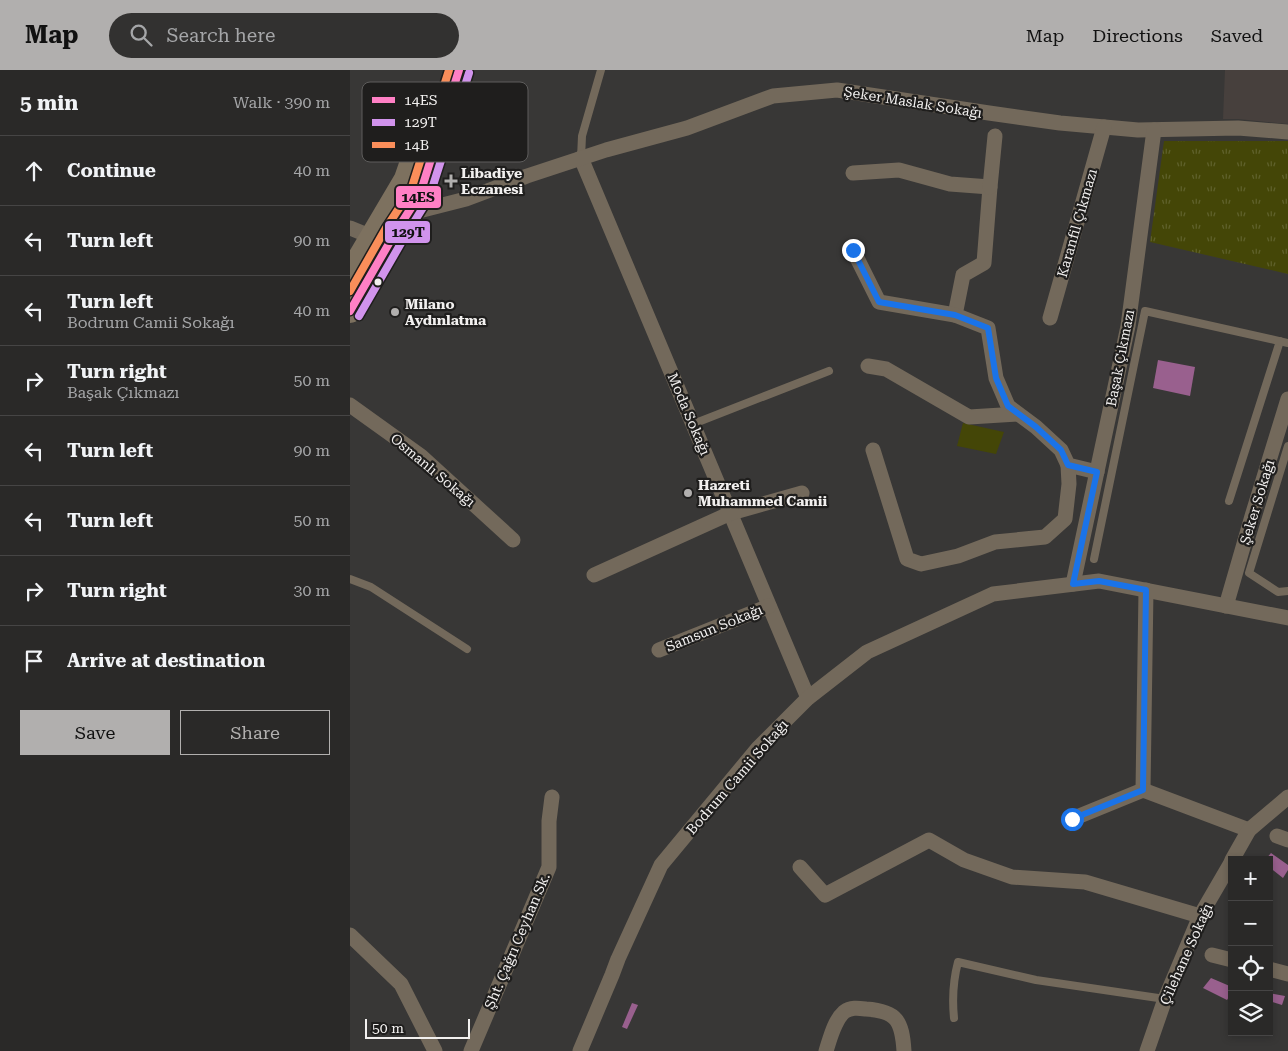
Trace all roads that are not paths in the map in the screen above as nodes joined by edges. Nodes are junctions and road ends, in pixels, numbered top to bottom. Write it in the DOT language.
graph roads {
  1 [pos="443,70"];
  2 [pos="459,70"];
  3 [pos="601,70"];
  4 [pos="439,82"];
  5 [pos="455,82"];
  6 [pos="1104,127"];
  7 [pos="1154,130"];
  8 [pos="1288,132"];
  9 [pos="995,136"];
  10 [pos="581,158"];
  11 [pos="411,162"];
  12 [pos="430,162"];
  13 [pos="853,173"];
  14 [pos="990,187"];
  15 [pos="407,214"];
  16 [pos="350,228"];
  17 [pos="379,243"];
  18 [pos="853,250"];
  19 [pos="352,266"];
  20 [pos="350,311"];
  21 [pos="955,315"];
  22 [pos="1050,318"];
  23 [pos="1284,342"];
  24 [pos="868,366"];
  25 [pos="829,371"];
  26 [pos="1288,399"];
  27 [pos="350,405"];
  28 [pos="1018,414"];
  29 [pos="693,424"];
  30 [pos="1288,446"];
  31 [pos="873,450"];
  32 [pos="1068,465"];
  33 [pos="1097,472"];
  34 [pos="802,492"];
  35 [pos="1229,501"];
  36 [pos="730,514"];
  37 [pos="513,540"];
  38 [pos="1094,558"];
  39 [pos="594,575"];
  40 [pos="350,579"];
  41 [pos="1073,584"];
  42 [pos="1146,590"];
  43 [pos="1288,591"];
  44 [pos="770,606"];
  45 [pos="1226,606"];
  46 [pos="1288,618"];
  47 [pos="467,649"];
  48 [pos="659,650"];
  49 [pos="808,698"];
  50 [pos="1143,790"];
  51 [pos="552,797"];
  52 [pos="1288,797"];
  53 [pos="1072,819"];
  54 [pos="1249,830"];
  55 [pos="1234,856"];
  56 [pos="800,867"];
  57 [pos="1228,867"];
  58 [pos="1200,916"];
  59 [pos="350,936"];
  60 [pos="1212,955"];
  61 [pos="1228,959"];
  62 [pos="1273,970"];
  63 [pos="1288,974"];
  64 [pos="1165,999"];
  65 [pos="954,1018"];
  66 [pos="435,1051"];
  67 [pos="471,1051"];
  68 [pos="580,1051"];
  69 [pos="826,1051"];
  70 [pos="904,1051"];
  71 [pos="1147,1051"];
  1 -- 4 [label="main road"];
  2 -- 5 [label="main road"];
  3 -- 10 [label="lane"];
  6 -- 7 [label="street, Şeker Maslak Sokağı"];
  6 -- 10 [label="street, Şeker Maslak Sokağı"];
  6 -- 22 [label="street, Karanfil Çıkmazı"];
  7 -- 8 [label="street, Şeker Maslak Sokağı"];
  7 -- 33 [label="street, Başak Çıkmazı"];
  9 -- 14 [label="street"];
  10 -- 15 [label="street, Şeker Maslak Sokağı"];
  10 -- 29 [label="street, Moda Sokağı"];
  11 -- 17 [label="main road"];
  12 -- 15 [label="main road"];
  13 -- 14 [label="street"];
  14 -- 21 [label="street"];
  15 -- 17 [label="main road"];
  16 -- 17 [label="street"];
  17 -- 19 [label="main road"];
  17 -- 20 [label="main road"];
  18 -- 21 [label="street"];
  21 -- 28 [label="street"];
  23 -- 35 [label="lane"];
  23 -- 38 [label="lane"];
  24 -- 28 [label="street"];
  25 -- 29 [label="lane"];
  26 -- 45 [label="street, Şeker Sokağı"];
  27 -- 37 [label="street, Osmanlı Sokağı"];
  28 -- 32 [label="street"];
  29 -- 36 [label="street, Moda Sokağı"];
  30 -- 43 [label="lane"];
  31 -- 32 [label="street"];
  32 -- 33 [label="street"];
  33 -- 41 [label="street, Başak Çıkmazı"];
  34 -- 36 [label="street"];
  36 -- 39 [label="street"];
  36 -- 44 [label="street, Moda Sokağı"];
  40 -- 47 [label="lane"];
  41 -- 42 [label="street, Bodrum Camii Sokağı"];
  41 -- 49 [label="street, Bodrum Camii Sokağı"];
  42 -- 45 [label="street, Bodrum Camii Sokağı"];
  42 -- 50 [label="street"];
  44 -- 48 [label="street, Samsun Sokağı"];
  44 -- 49 [label="street, Moda Sokağı"];
  45 -- 46 [label="street, Bodrum Camii Sokağı"];
  49 -- 68 [label="street, Bodrum Camii Sokağı"];
  50 -- 53 [label="street"];
  50 -- 54 [label="street"];
  51 -- 67 [label="street, Şht. Çağrı Ceyhan Sk."];
  52 -- 54 [label="street, Çilehane Sokağı"];
  54 -- 55 [label="street, Çilehane Sokağı"];
  56 -- 58 [label="street"];
  57 -- 58 [label="street, Çilehane Sokağı"];
  58 -- 64 [label="street, Çilehane Sokağı"];
  59 -- 66 [label="street"];
  60 -- 61 [label="street"];
  62 -- 63 [label="street"];
  64 -- 65 [label="lane"];
  64 -- 71 [label="street, Çilehane Sokağı"];
  69 -- 70 [label="street"];
}
